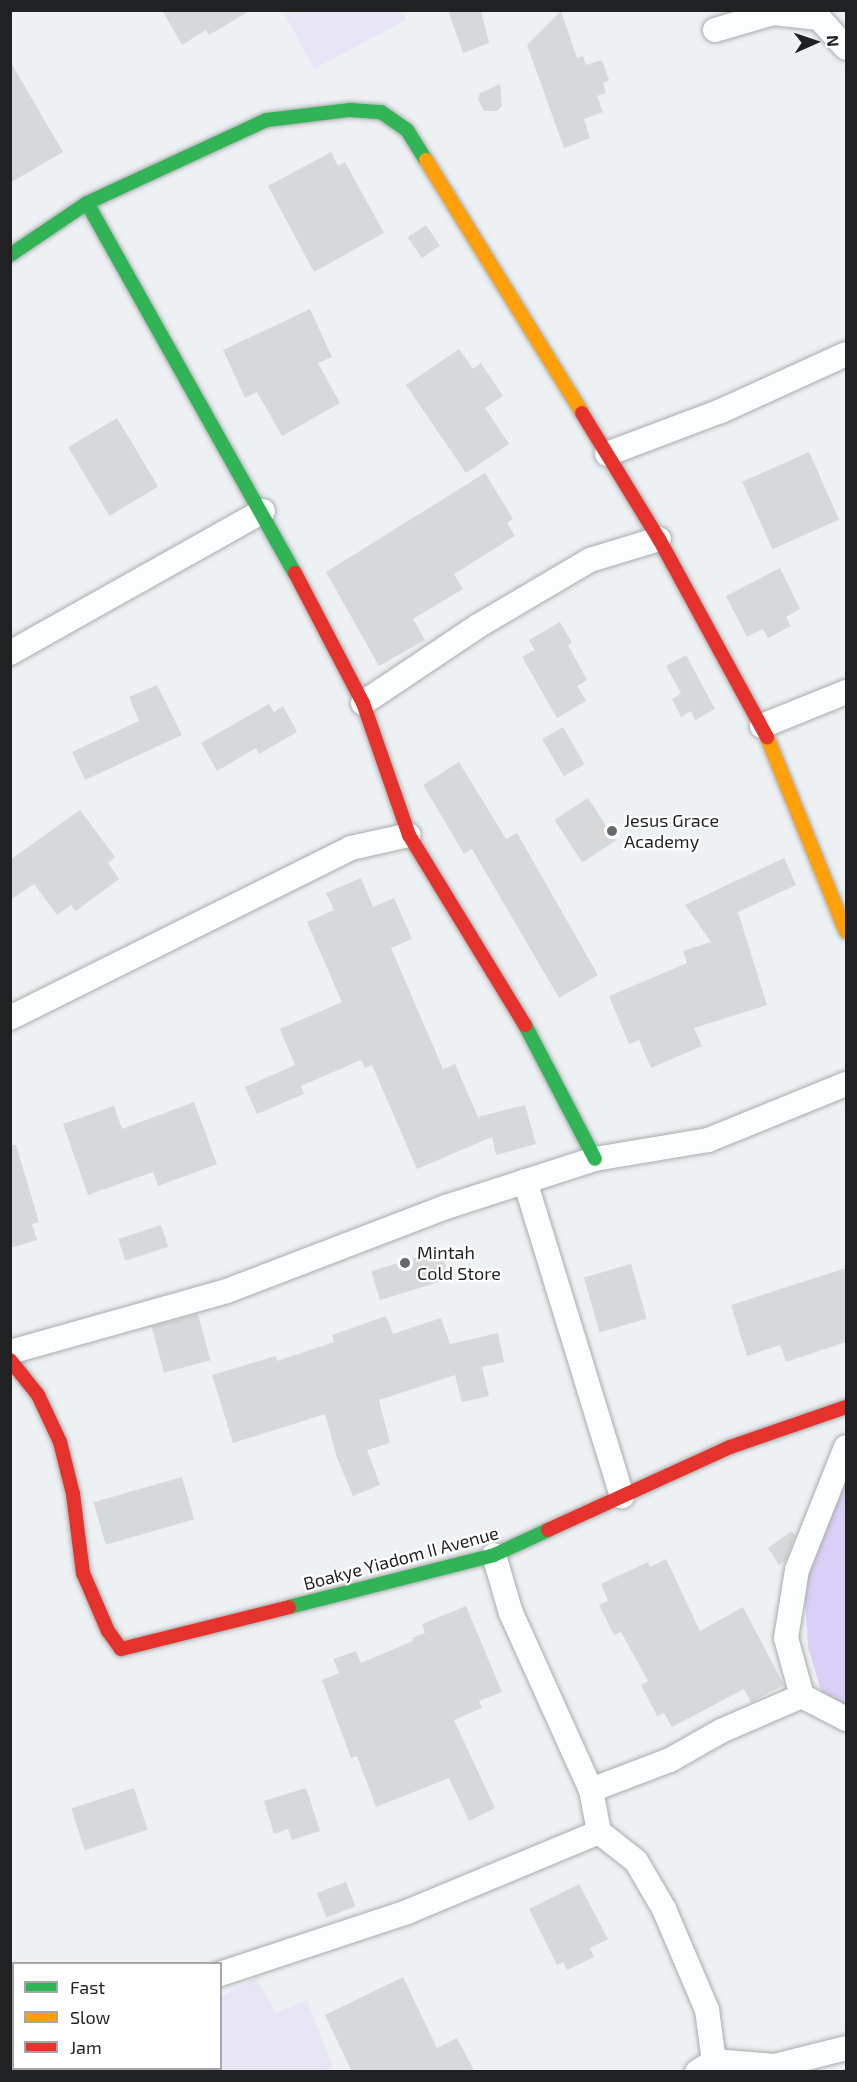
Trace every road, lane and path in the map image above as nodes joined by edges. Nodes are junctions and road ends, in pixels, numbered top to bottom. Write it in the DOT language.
graph roads {
  1 [pos="817,14"];
  2 [pos="715,30"];
  3 [pos="846,48"];
  4 [pos="87,203"];
  5 [pos="10,255"];
  6 [pos="846,354"];
  7 [pos="607,454"];
  8 [pos="262,511"];
  9 [pos="659,538"];
  10 [pos="10,653"];
  11 [pos="846,692"];
  12 [pos="363,703"];
  13 [pos="762,726"];
  14 [pos="410,835"];
  15 [pos="846,932"];
  16 [pos="10,1018"];
  17 [pos="846,1084"];
  18 [pos="595,1159"];
  19 [pos="525,1181"];
  20 [pos="10,1352"];
  21 [pos="10,1360"];
  22 [pos="846,1407"];
  23 [pos="846,1447"];
  24 [pos="622,1496"];
  25 [pos="494,1555"];
  26 [pos="802,1696"];
  27 [pos="846,1719"];
  28 [pos="591,1790"];
  29 [pos="599,1832"];
  30 [pos="222,1973"];
  31 [pos="846,2048"];
  32 [pos="706,2066"];
  1 -- 2 [label="street"];
  1 -- 3 [label="street"];
  4 -- 5 [label="street"];
  4 -- 7 [label="street"];
  4 -- 8 [label="street"];
  6 -- 7 [label="street"];
  7 -- 9 [label="street"];
  8 -- 10 [label="street"];
  8 -- 12 [label="street"];
  9 -- 12 [label="street"];
  9 -- 13 [label="street"];
  11 -- 13 [label="street"];
  12 -- 14 [label="street"];
  13 -- 15 [label="street"];
  14 -- 16 [label="street"];
  14 -- 18 [label="street"];
  17 -- 18 [label="street"];
  18 -- 19 [label="street"];
  19 -- 20 [label="street"];
  19 -- 24 [label="street"];
  21 -- 25 [label="street, Boakye Yiadom II Avenue"];
  22 -- 24 [label="street, Boakye Yiadom II Avenue"];
  23 -- 26 [label="street"];
  24 -- 25 [label="street, Boakye Yiadom II Avenue"];
  25 -- 28 [label="street"];
  26 -- 27 [label="street"];
  26 -- 28 [label="street"];
  28 -- 29 [label="street"];
  29 -- 30 [label="street"];
  29 -- 32 [label="street"];
  31 -- 32 [label="street"];
}
